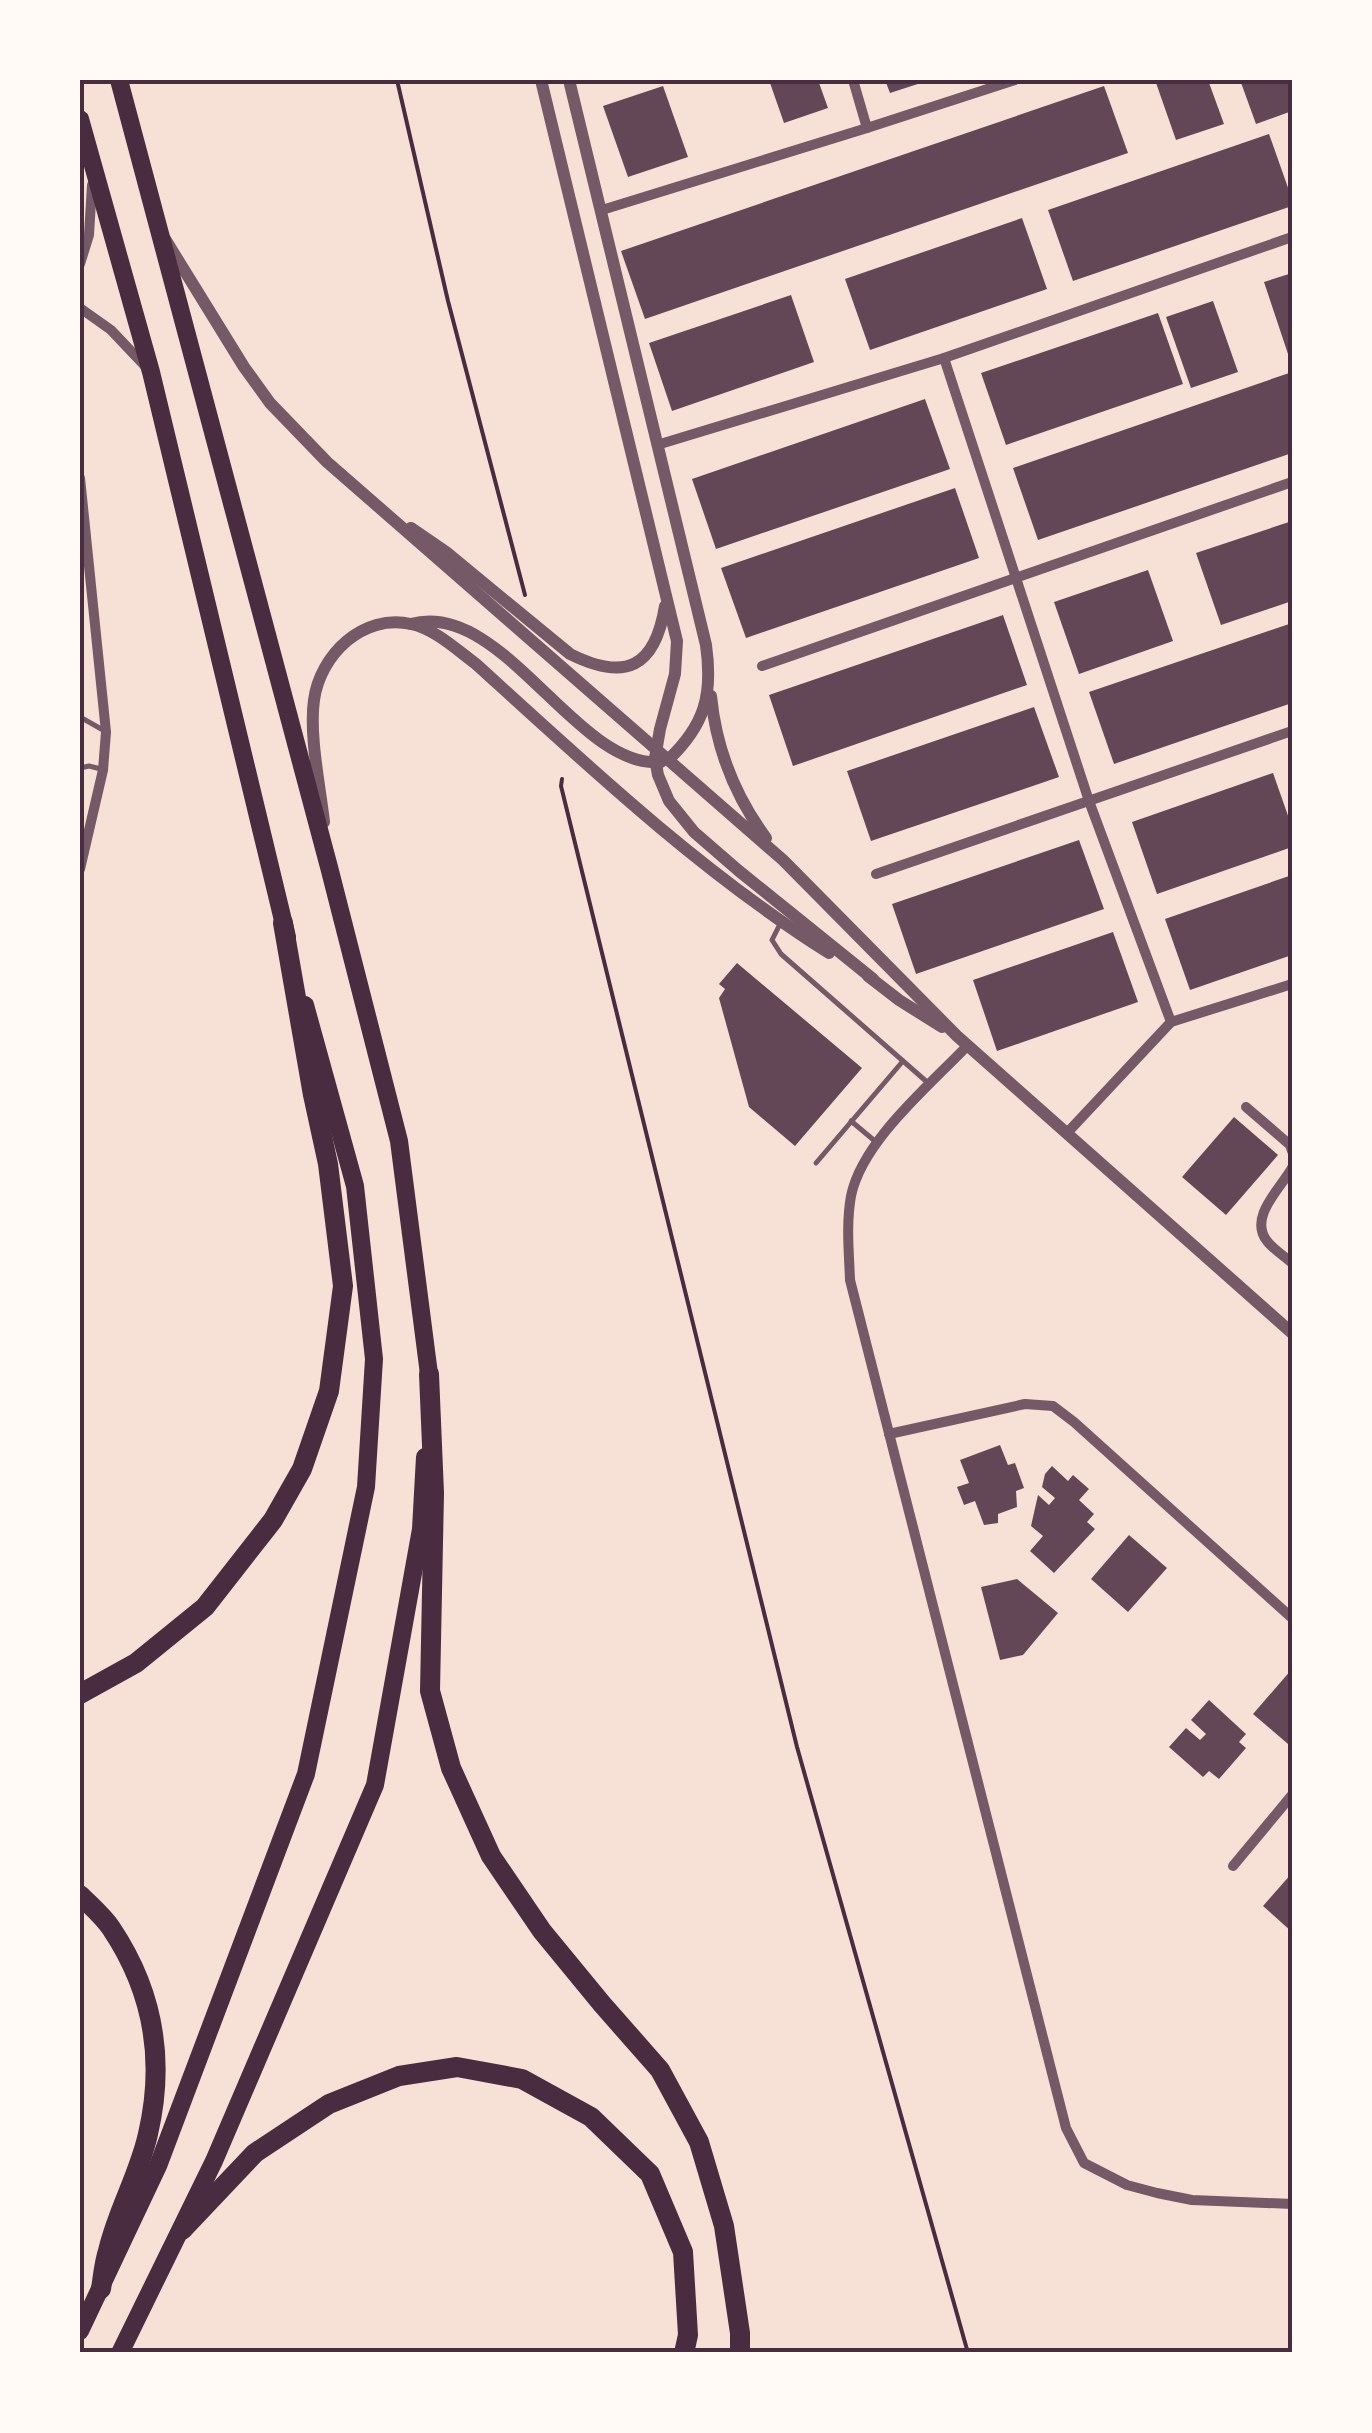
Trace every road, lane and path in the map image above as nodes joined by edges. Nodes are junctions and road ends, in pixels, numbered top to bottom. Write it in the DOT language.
graph roads {
  1 [pos="119,80"];
  2 [pos="397,80"];
  3 [pos="540,80"];
  4 [pos="569,80"];
  5 [pos="853,80"];
  6 [pos="1015,80"];
  7 [pos="80,119"];
  8 [pos="867,128"];
  9 [pos="93,169"];
  10 [pos="602,210"];
  11 [pos="159,228"];
  12 [pos="1292,238"];
  13 [pos="80,264"];
  14 [pos="80,308"];
  15 [pos="944,358"];
  16 [pos="151,372"];
  17 [pos="657,444"];
  18 [pos="80,481"];
  19 [pos="1292,482"];
  20 [pos="391,519"];
  21 [pos="1017,578"];
  22 [pos="664,583"];
  23 [pos="526,602"];
  24 [pos="411,624"];
  25 [pos="762,666"];
  26 [pos="709,684"];
  27 [pos="80,717"];
  28 [pos="1292,731"];
  29 [pos="106,732"];
  30 [pos="660,757"];
  31 [pos="80,768"];
  32 [pos="103,770"];
  33 [pos="562,779"];
  34 [pos="1089,801"];
  35 [pos="783,860"];
  36 [pos="329,867"];
  37 [pos="80,869"];
  38 [pos="876,874"];
  39 [pos="782,922"];
  40 [pos="283,923"];
  41 [pos="873,979"];
  42 [pos="1292,984"];
  43 [pos="1171,1022"];
  44 [pos="962,1040"];
  45 [pos="903,1061"];
  46 [pos="930,1085"];
  47 [pos="1246,1107"];
  48 [pos="852,1121"];
  49 [pos="1068,1132"];
  50 [pos="876,1142"];
  51 [pos="1292,1151"];
  52 [pos="816,1163"];
  53 [pos="1292,1168"];
  54 [pos="1292,1263"];
  55 [pos="1292,1333"];
  56 [pos="429,1374"];
  57 [pos="889,1434"];
  58 [pos="1292,1618"];
  59 [pos="80,1694"];
  60 [pos="1292,1794"];
  61 [pos="1233,1866"];
  62 [pos="80,1894"];
  63 [pos="1292,2204"];
  64 [pos="182,2230"];
  65 [pos="101,2289"];
  66 [pos="80,2331"];
  67 [pos="120,2353"];
  68 [pos="684,2353"];
  69 [pos="740,2353"];
  70 [pos="968,2353"];
  1 -- 11 [label="main road"];
  2 -- 23 [label="path"];
  3 -- 22 [label="street"];
  4 -- 10 [label="street"];
  5 -- 8 [label="street"];
  6 -- 8 [label="street"];
  7 -- 9 [label="main road"];
  8 -- 10 [label="street"];
  9 -- 13 [label="street"];
  9 -- 16 [label="main road"];
  10 -- 17 [label="street"];
  11 -- 20 [label="street"];
  11 -- 36 [label="main road"];
  12 -- 15 [label="street"];
  14 -- 16 [label="street"];
  15 -- 17 [label="street"];
  15 -- 21 [label="street"];
  16 -- 40 [label="main road"];
  17 -- 26 [label="street"];
  18 -- 29 [label="street"];
  19 -- 21 [label="street"];
  20 -- 22 [label="street"];
  20 -- 30 [label="street"];
  21 -- 25 [label="street"];
  21 -- 34 [label="street"];
  22 -- 30 [label="street"];
  24 -- 30 [label="street"];
  24 -- 36 [label="street"];
  24 -- 39 [label="street"];
  26 -- 30 [label="street"];
  26 -- 35 [label="street"];
  27 -- 29 [label="lane"];
  28 -- 34 [label="street"];
  29 -- 32 [label="street"];
  30 -- 35 [label="street"];
  30 -- 41 [label="street"];
  31 -- 32 [label="lane"];
  32 -- 37 [label="street"];
  33 -- 70 [label="path"];
  34 -- 38 [label="street"];
  34 -- 43 [label="street"];
  35 -- 44 [label="street"];
  36 -- 56 [label="main road"];
  39 -- 41 [label="street"];
  39 -- 45 [label="lane"];
  40 -- 59 [label="highway"];
  40 -- 65 [label="main road"];
  41 -- 44 [label="street"];
  42 -- 43 [label="street"];
  43 -- 49 [label="street"];
  44 -- 46 [label="street"];
  44 -- 49 [label="street"];
  45 -- 46 [label="lane"];
  45 -- 48 [label="lane"];
  46 -- 50 [label="street"];
  47 -- 51 [label="street"];
  48 -- 50 [label="lane"];
  48 -- 52 [label="lane"];
  49 -- 55 [label="street"];
  50 -- 57 [label="street"];
  53 -- 54 [label="street"];
  56 -- 64 [label="main road"];
  56 -- 69 [label="highway"];
  57 -- 58 [label="street"];
  57 -- 63 [label="street"];
  60 -- 61 [label="street"];
  62 -- 65 [label="highway"];
  64 -- 67 [label="main road"];
  64 -- 68 [label="highway"];
  65 -- 66 [label="main road"];
}
